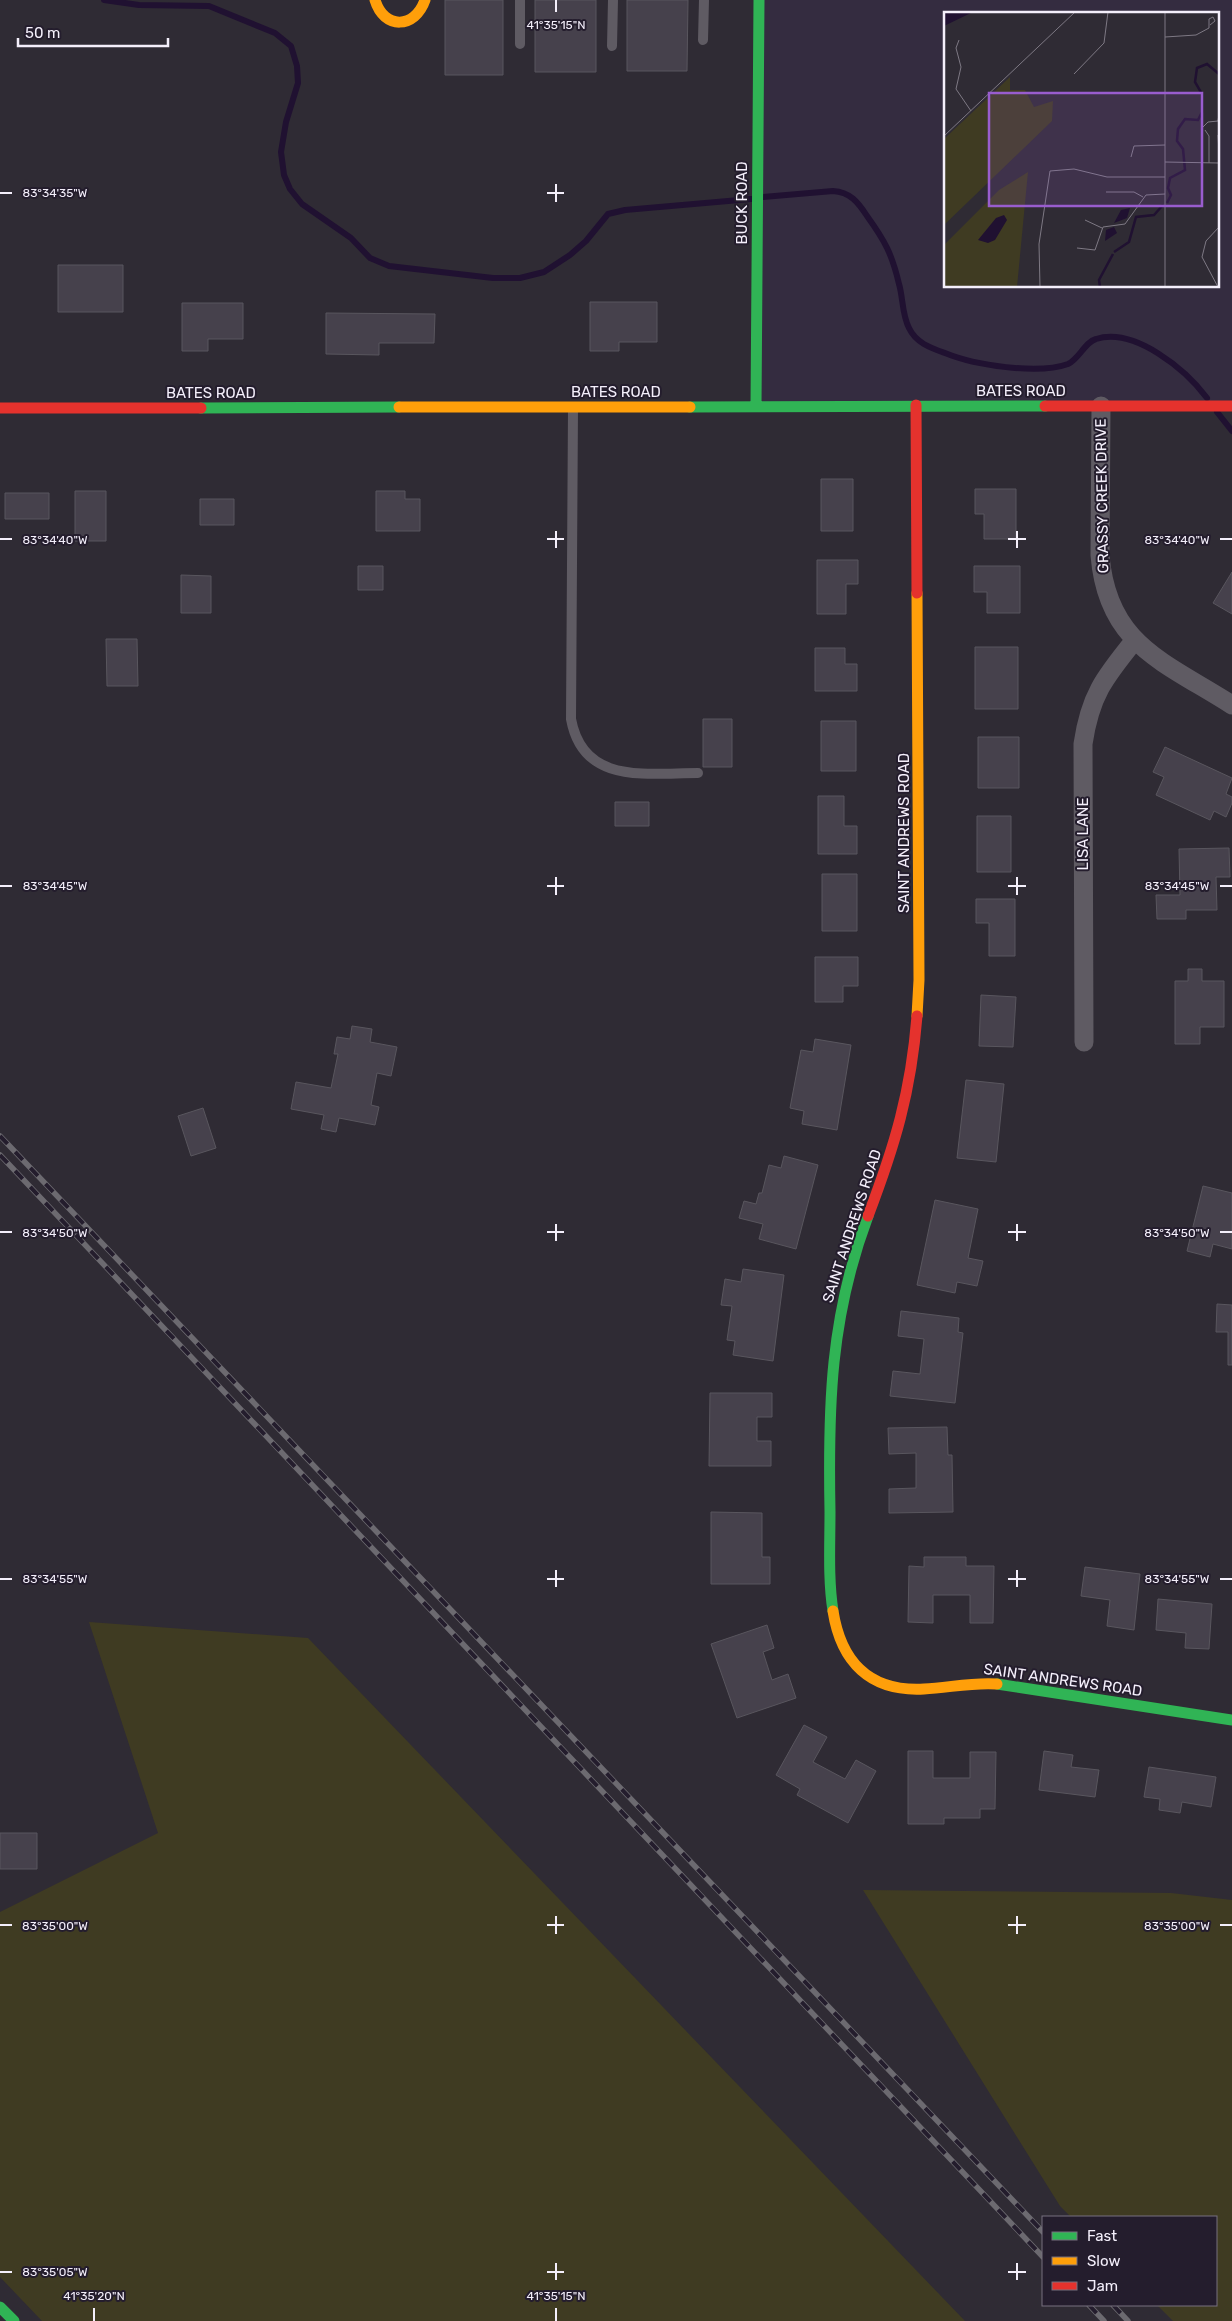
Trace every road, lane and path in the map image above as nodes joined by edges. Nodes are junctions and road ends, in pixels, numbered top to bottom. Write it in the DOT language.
graph roads {
  1 [pos="375,0"];
  2 [pos="425,0"];
  3 [pos="520,0"];
  4 [pos="613,0"];
  5 [pos="704,0"];
  6 [pos="759,0"];
  7 [pos="703,40"];
  8 [pos="520,44"];
  9 [pos="612,46"];
  10 [pos="916,405"];
  11 [pos="756,406"];
  12 [pos="1101,406"];
  13 [pos="1232,406"];
  14 [pos="573,407"];
  15 [pos="0,408"];
  16 [pos="1134,641"];
  17 [pos="1232,705"];
  18 [pos="698,773"];
  19 [pos="1084,1042"];
  20 [pos="1232,1720"];
  21 [pos="0,2307"];
  22 [pos="14,2321"];
  1 -- 2 [label="street"];
  3 -- 8 [label="lane"];
  4 -- 9 [label="lane"];
  5 -- 7 [label="lane"];
  6 -- 11 [label="street, BUCK ROAD"];
  10 -- 11 [label="street, BATES ROAD"];
  10 -- 12 [label="street, BATES ROAD"];
  10 -- 20 [label="street, SAINT ANDREWS ROAD"];
  11 -- 14 [label="street, BATES ROAD"];
  12 -- 13 [label="street, BATES ROAD"];
  12 -- 16 [label="street, GRASSY CREEK DRIVE"];
  14 -- 15 [label="street, BATES ROAD"];
  14 -- 18 [label="lane"];
  16 -- 17 [label="street, GRASSY CREEK DRIVE"];
  16 -- 19 [label="street, LISA LANE"];
  21 -- 22 [label="street"];
}
